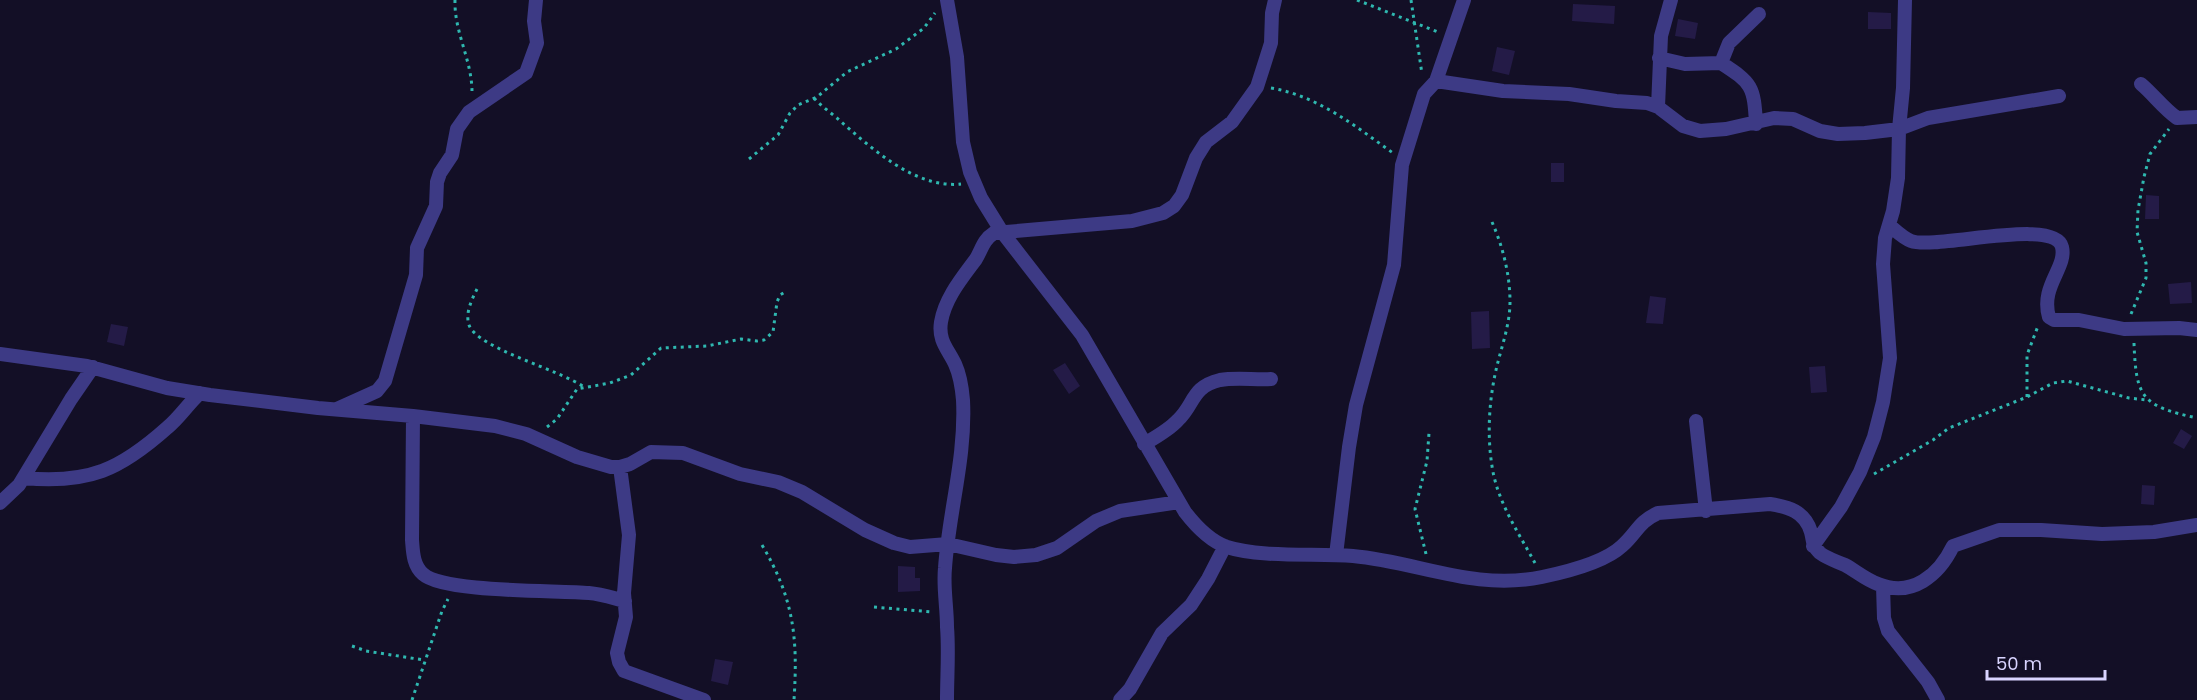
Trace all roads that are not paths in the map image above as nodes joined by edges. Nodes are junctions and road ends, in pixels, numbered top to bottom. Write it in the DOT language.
graph roads {
  1 [pos="536,0"];
  2 [pos="947,0"];
  3 [pos="1275,0"];
  4 [pos="1464,0"];
  5 [pos="1671,0"];
  6 [pos="1905,0"];
  7 [pos="1759,14"];
  8 [pos="1659,58"];
  9 [pos="1721,63"];
  10 [pos="1436,81"];
  11 [pos="2141,84"];
  12 [pos="2059,96"];
  13 [pos="1658,107"];
  14 [pos="2197,117"];
  15 [pos="1756,123"];
  16 [pos="1899,129"];
  17 [pos="1888,225"];
  18 [pos="1002,232"];
  19 [pos="2197,330"];
  20 [pos="0,354"];
  21 [pos="93,367"];
  22 [pos="1271,380"];
  23 [pos="200,393"];
  24 [pos="335,410"];
  25 [pos="413,416"];
  26 [pos="1696,421"];
  27 [pos="1144,444"];
  28 [pos="620,467"];
  29 [pos="24,478"];
  30 [pos="0,502"];
  31 [pos="1179,502"];
  32 [pos="1706,511"];
  33 [pos="2197,525"];
  34 [pos="948,544"];
  35 [pos="1225,546"];
  36 [pos="1813,546"];
  37 [pos="1336,555"];
  38 [pos="1883,586"];
  39 [pos="625,601"];
  40 [pos="704,700"];
  41 [pos="947,700"];
  42 [pos="1120,700"];
  43 [pos="1938,700"];
  1 -- 24 [label="street"];
  2 -- 18 [label="street"];
  3 -- 18 [label="street"];
  4 -- 10 [label="street"];
  5 -- 8 [label="street"];
  6 -- 16 [label="street"];
  7 -- 9 [label="street"];
  8 -- 9 [label="street"];
  8 -- 13 [label="street"];
  9 -- 15 [label="street"];
  10 -- 13 [label="street"];
  10 -- 37 [label="street"];
  11 -- 14 [label="street"];
  12 -- 16 [label="street"];
  13 -- 15 [label="street"];
  15 -- 16 [label="street"];
  16 -- 17 [label="street"];
  17 -- 19 [label="street"];
  17 -- 36 [label="street"];
  18 -- 27 [label="street"];
  18 -- 34 [label="street"];
  20 -- 21 [label="street"];
  21 -- 23 [label="street"];
  21 -- 29 [label="street"];
  22 -- 27 [label="street"];
  23 -- 24 [label="street"];
  23 -- 29 [label="street"];
  24 -- 25 [label="street"];
  25 -- 28 [label="street"];
  25 -- 39 [label="street"];
  26 -- 32 [label="street"];
  27 -- 31 [label="street"];
  28 -- 34 [label="street"];
  28 -- 39 [label="street"];
  29 -- 30 [label="street"];
  31 -- 34 [label="street"];
  31 -- 35 [label="street"];
  32 -- 36 [label="street"];
  32 -- 37 [label="street"];
  33 -- 38 [label="street"];
  34 -- 41 [label="street"];
  35 -- 37 [label="street"];
  35 -- 42 [label="street"];
  36 -- 38 [label="street"];
  38 -- 43 [label="street"];
  39 -- 40 [label="street"];
}
